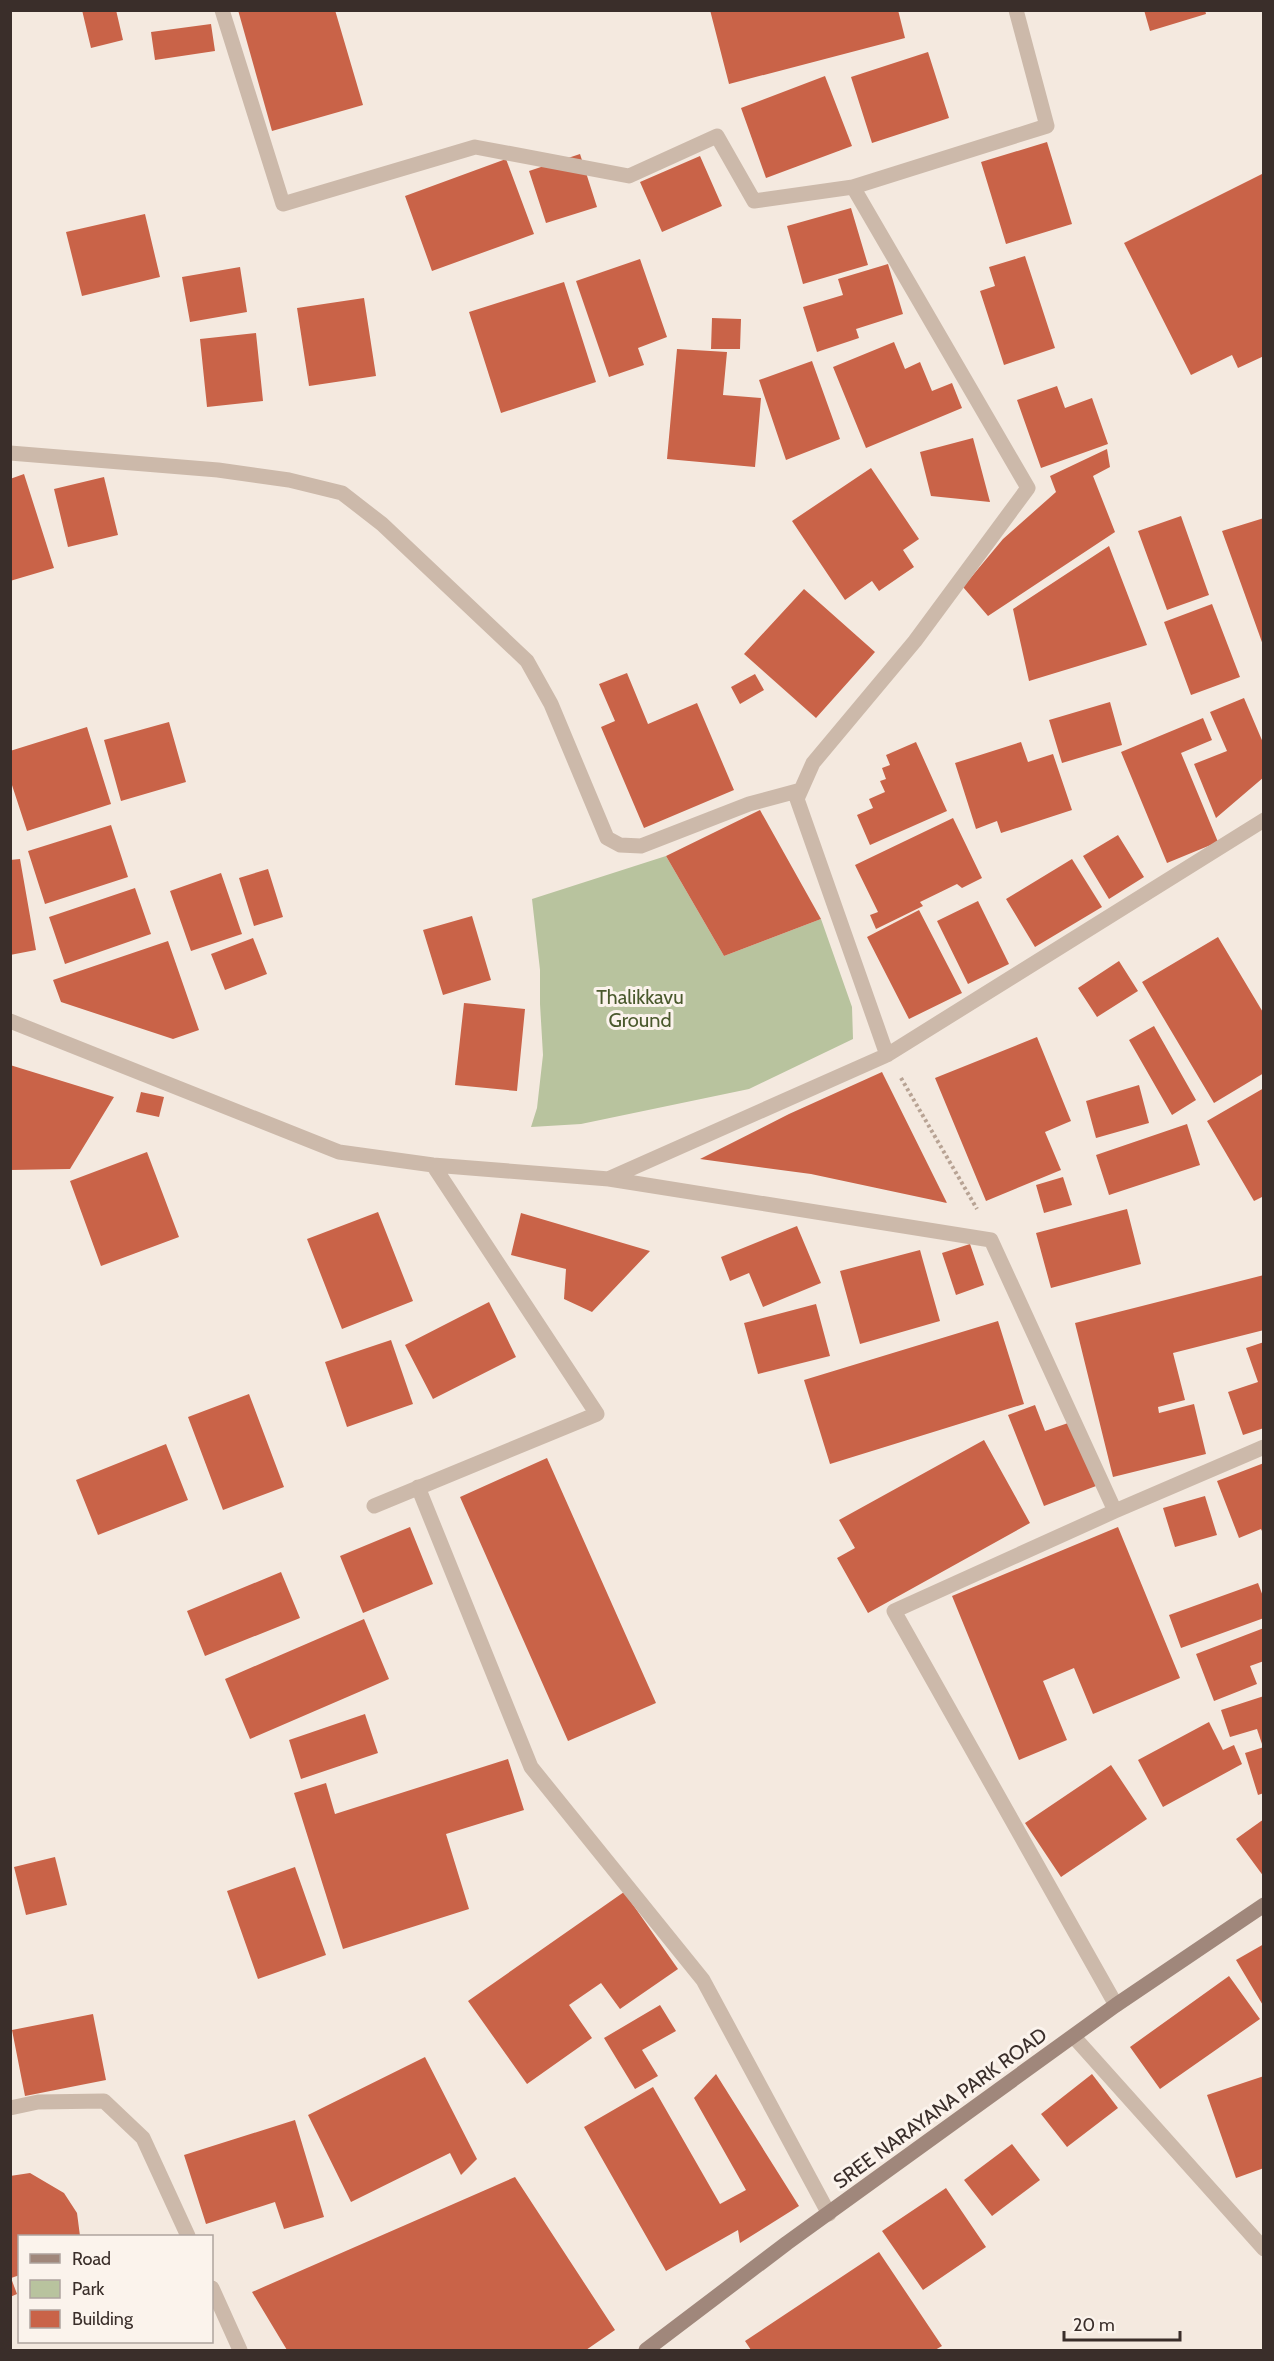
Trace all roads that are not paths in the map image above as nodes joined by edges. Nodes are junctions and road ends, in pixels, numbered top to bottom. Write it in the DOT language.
graph roads {
  1 [pos="222,10"];
  2 [pos="1016,10"];
  3 [pos="853,187"];
  4 [pos="10,453"];
  5 [pos="801,789"];
  6 [pos="1263,820"];
  7 [pos="10,1021"];
  8 [pos="887,1056"];
  9 [pos="432,1165"];
  10 [pos="609,1179"];
  11 [pos="1263,1447"];
  12 [pos="418,1487"];
  13 [pos="374,1506"];
  14 [pos="1115,1511"];
  15 [pos="1263,1905"];
  16 [pos="1116,2005"];
  17 [pos="1074,2037"];
  18 [pos="10,2108"];
  19 [pos="829,2214"];
  20 [pos="188,2235"];
  21 [pos="1263,2249"];
  22 [pos="213,2290"];
  23 [pos="240,2350"];
  24 [pos="645,2350"];
  1 -- 3 [label="street"];
  2 -- 3 [label="street"];
  3 -- 5 [label="street"];
  4 -- 5 [label="street"];
  5 -- 8 [label="street"];
  6 -- 8 [label="street"];
  7 -- 9 [label="street"];
  8 -- 10 [label="street"];
  9 -- 10 [label="street"];
  9 -- 12 [label="street"];
  10 -- 14 [label="street"];
  11 -- 14 [label="street"];
  12 -- 13 [label="street"];
  12 -- 19 [label="street"];
  14 -- 16 [label="street"];
  15 -- 16 [label="main road, SREE NARAYANA PARK ROAD"];
  16 -- 17 [label="main road, SREE NARAYANA PARK ROAD"];
  17 -- 19 [label="main road, SREE NARAYANA PARK ROAD"];
  17 -- 21 [label="street"];
  18 -- 20 [label="street"];
  19 -- 24 [label="main road, SREE NARAYANA PARK ROAD"];
  22 -- 23 [label="street"];
}
